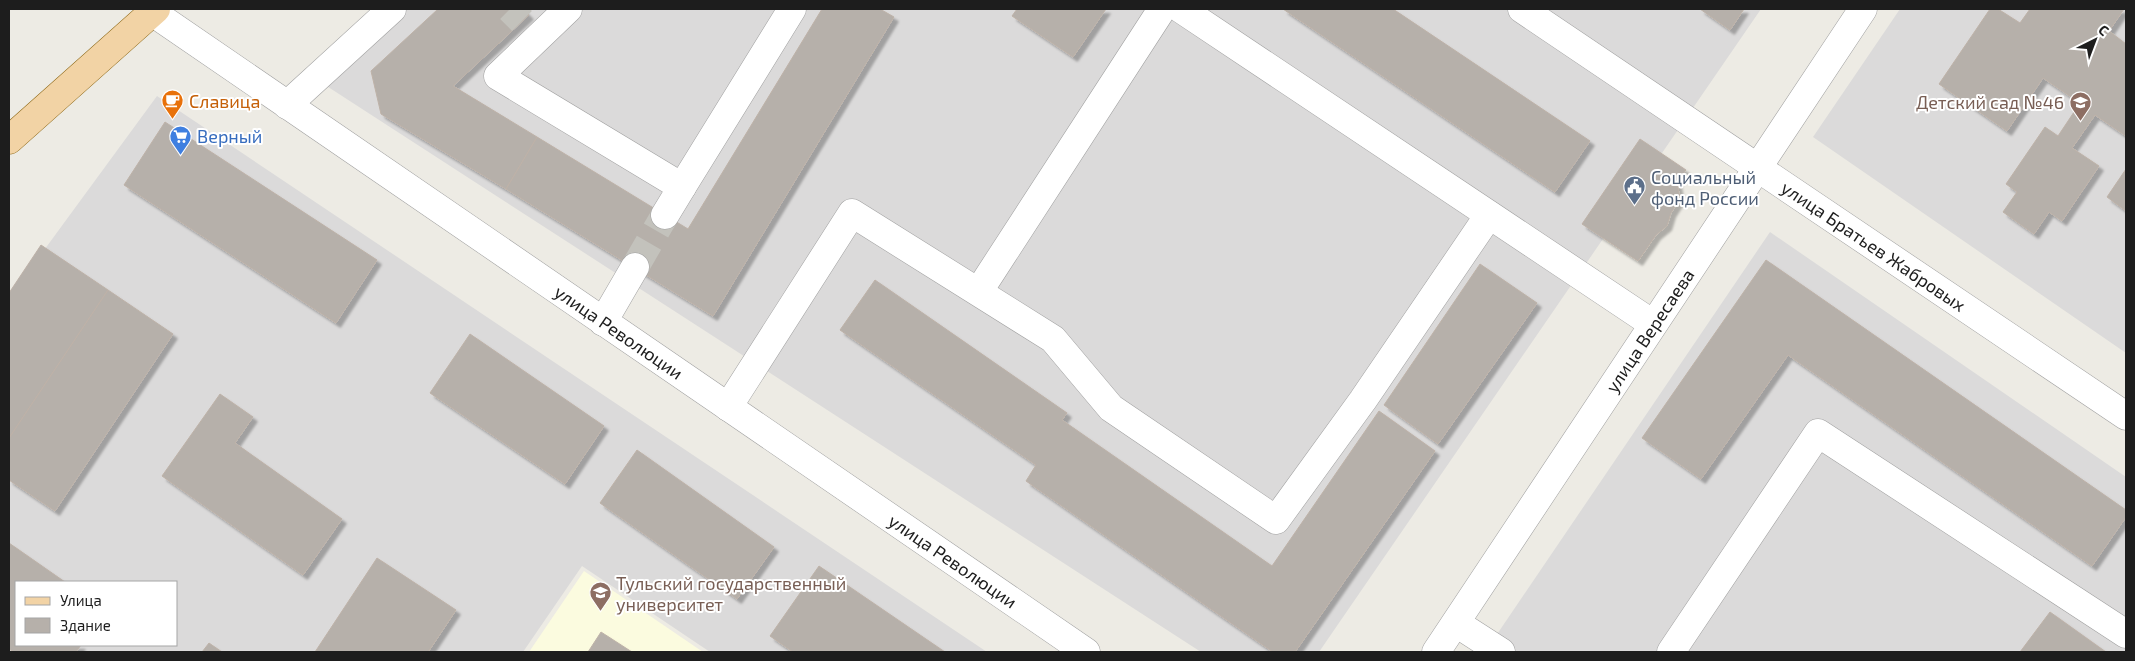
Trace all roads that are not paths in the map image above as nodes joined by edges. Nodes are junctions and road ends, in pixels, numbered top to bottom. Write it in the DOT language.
graph roads {
  1 [pos="392,9"];
  2 [pos="568,9"];
  3 [pos="792,9"];
  4 [pos="1162,9"];
  5 [pos="1181,9"];
  6 [pos="1522,9"];
  7 [pos="1863,9"];
  8 [pos="154,11"];
  9 [pos="287,105"];
  10 [pos="9,140"];
  11 [pos="1757,166"];
  12 [pos="682,187"];
  13 [pos="666,215"];
  14 [pos="1490,215"];
  15 [pos="635,267"];
  16 [pos="979,291"];
  17 [pos="603,322"];
  18 [pos="1653,324"];
  19 [pos="728,407"];
  20 [pos="2126,416"];
  21 [pos="1456,623"];
  22 [pos="2126,634"];
  23 [pos="1086,652"];
  24 [pos="1436,652"];
  25 [pos="1500,652"];
  26 [pos="1671,652"];
  1 -- 9 [label="street"];
  2 -- 12 [label="street"];
  3 -- 12 [label="street"];
  4 -- 16 [label="street"];
  5 -- 14 [label="street"];
  6 -- 11 [label="street, улица Братьев Жабровых"];
  7 -- 11 [label="street, улица Вересаева"];
  8 -- 9 [label="street, улица Революции"];
  8 -- 10 [label="main road"];
  9 -- 17 [label="street, улица Революции"];
  11 -- 18 [label="street, улица Вересаева"];
  11 -- 20 [label="street, улица Братьев Жабровых"];
  12 -- 13 [label="street"];
  14 -- 16 [label="street"];
  14 -- 18 [label="street"];
  15 -- 17 [label="street"];
  16 -- 19 [label="street"];
  17 -- 19 [label="street, улица Революции"];
  18 -- 21 [label="street, улица Вересаева"];
  19 -- 23 [label="street, улица Революции"];
  21 -- 24 [label="street, улица Вересаева"];
  21 -- 25 [label="street"];
  22 -- 26 [label="street"];
}
